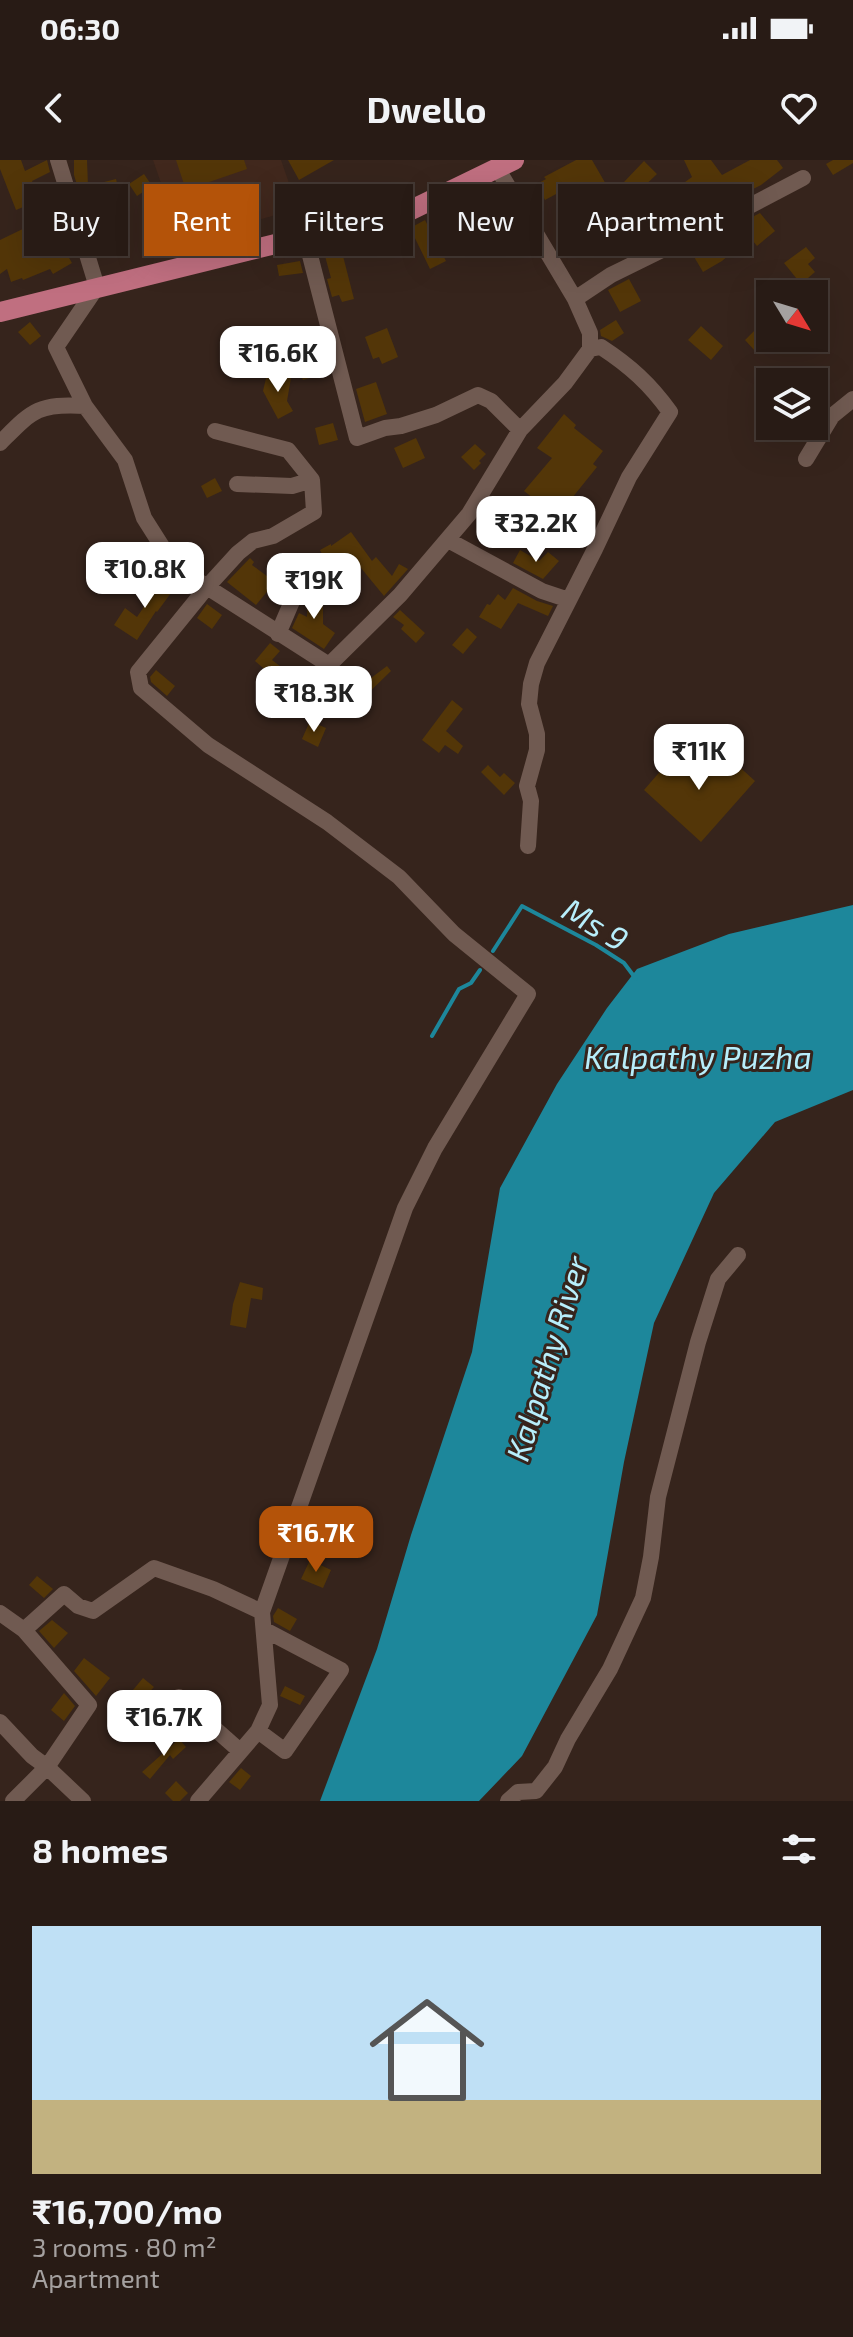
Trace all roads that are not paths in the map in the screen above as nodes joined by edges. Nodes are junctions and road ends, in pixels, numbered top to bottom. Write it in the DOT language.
graph roads {
  1 [pos="58,160"];
  2 [pos="506,164"];
  3 [pos="803,178"];
  4 [pos="413,209"];
  5 [pos="275,243"];
  6 [pos="310,256"];
  7 [pos="97,287"];
  8 [pos="575,299"];
  9 [pos="0,312"];
  10 [pos="590,349"];
  11 [pos="853,399"];
  12 [pos="85,406"];
  13 [pos="520,430"];
  14 [pos="215,431"];
  15 [pos="0,443"];
  16 [pos="806,459"];
  17 [pos="312,480"];
  18 [pos="237,484"];
  19 [pos="448,540"];
  20 [pos="207,587"];
  21 [pos="296,592"];
  22 [pos="569,600"];
  23 [pos="278,634"];
  24 [pos="528,846"];
  25 [pos="738,1255"];
  26 [pos="262,1612"];
  27 [pos="1,1617"];
  28 [pos="24,1630"];
  29 [pos="265,1630"];
  30 [pos="179,1697"];
  31 [pos="0,1722"];
  32 [pos="258,1731"];
  33 [pos="240,1751"];
  34 [pos="47,1767"];
  35 [pos="13,1801"];
  36 [pos="83,1801"];
  37 [pos="198,1801"];
  38 [pos="508,1801"];
  1 -- 7 [label="street"];
  2 -- 4 [label="main road"];
  2 -- 8 [label="street"];
  3 -- 8 [label="street"];
  5 -- 7 [label="main road"];
  6 -- 13 [label="street"];
  7 -- 9 [label="main road"];
  7 -- 12 [label="street"];
  8 -- 10 [label="street"];
  10 -- 13 [label="street"];
  10 -- 22 [label="street"];
  11 -- 16 [label="street"];
  12 -- 15 [label="street"];
  12 -- 20 [label="street"];
  13 -- 19 [label="street"];
  14 -- 17 [label="street"];
  17 -- 18 [label="street"];
  17 -- 20 [label="street"];
  19 -- 22 [label="street"];
  19 -- 23 [label="street"];
  20 -- 23 [label="street"];
  20 -- 26 [label="street"];
  21 -- 23 [label="street"];
  22 -- 24 [label="street"];
  25 -- 38 [label="street"];
  26 -- 28 [label="street"];
  26 -- 29 [label="street"];
  27 -- 28 [label="street"];
  28 -- 34 [label="street"];
  29 -- 32 [label="street"];
  29 -- 32 [label="street"];
  30 -- 33 [label="street"];
  31 -- 34 [label="street"];
  32 -- 33 [label="street"];
  33 -- 37 [label="street"];
  34 -- 35 [label="street"];
  34 -- 36 [label="street"];
}
